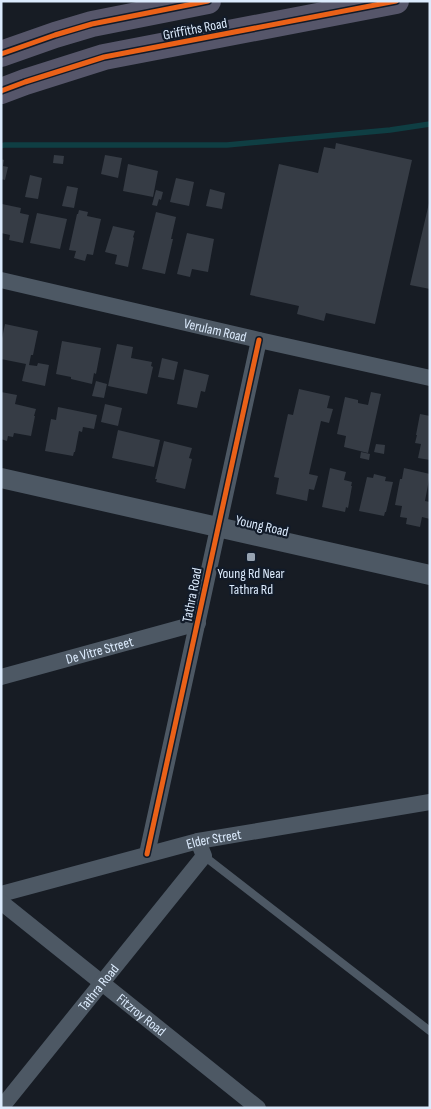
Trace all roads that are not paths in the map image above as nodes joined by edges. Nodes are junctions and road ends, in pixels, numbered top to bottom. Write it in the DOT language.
graph roads {
  1 [pos="208,1"];
  2 [pos="396,1"];
  3 [pos="1,54"];
  4 [pos="1,91"];
  5 [pos="1,280"];
  6 [pos="259,340"];
  7 [pos="430,378"];
  8 [pos="1,478"];
  9 [pos="217,527"];
  10 [pos="430,575"];
  11 [pos="198,623"];
  12 [pos="1,677"];
  13 [pos="430,802"];
  14 [pos="201,848"];
  15 [pos="147,854"];
  16 [pos="1,894"];
  17 [pos="1,902"];
  18 [pos="102,983"];
  19 [pos="430,1030"];
  20 [pos="1,1108"];
  21 [pos="258,1108"];
  1 -- 3 [label="highway, Griffiths Road"];
  2 -- 4 [label="highway, Griffiths Road"];
  5 -- 6 [label="street, Verulam Road"];
  6 -- 7 [label="street, Verulam Road"];
  6 -- 9 [label="street, Tathra Road"];
  8 -- 9 [label="street, Young Road"];
  9 -- 10 [label="street, Young Road"];
  9 -- 11 [label="street, Tathra Road"];
  11 -- 12 [label="street, De Vitre Street"];
  11 -- 15 [label="street, Tathra Road"];
  13 -- 14 [label="street, Elder Street"];
  14 -- 15 [label="street, Elder Street"];
  14 -- 18 [label="street, Tathra Road"];
  14 -- 19 [label="lane"];
  15 -- 16 [label="street, Elder Street"];
  17 -- 18 [label="street, Fitzroy Road"];
  18 -- 20 [label="street, Tathra Road"];
  18 -- 21 [label="street, Fitzroy Road"];
}
